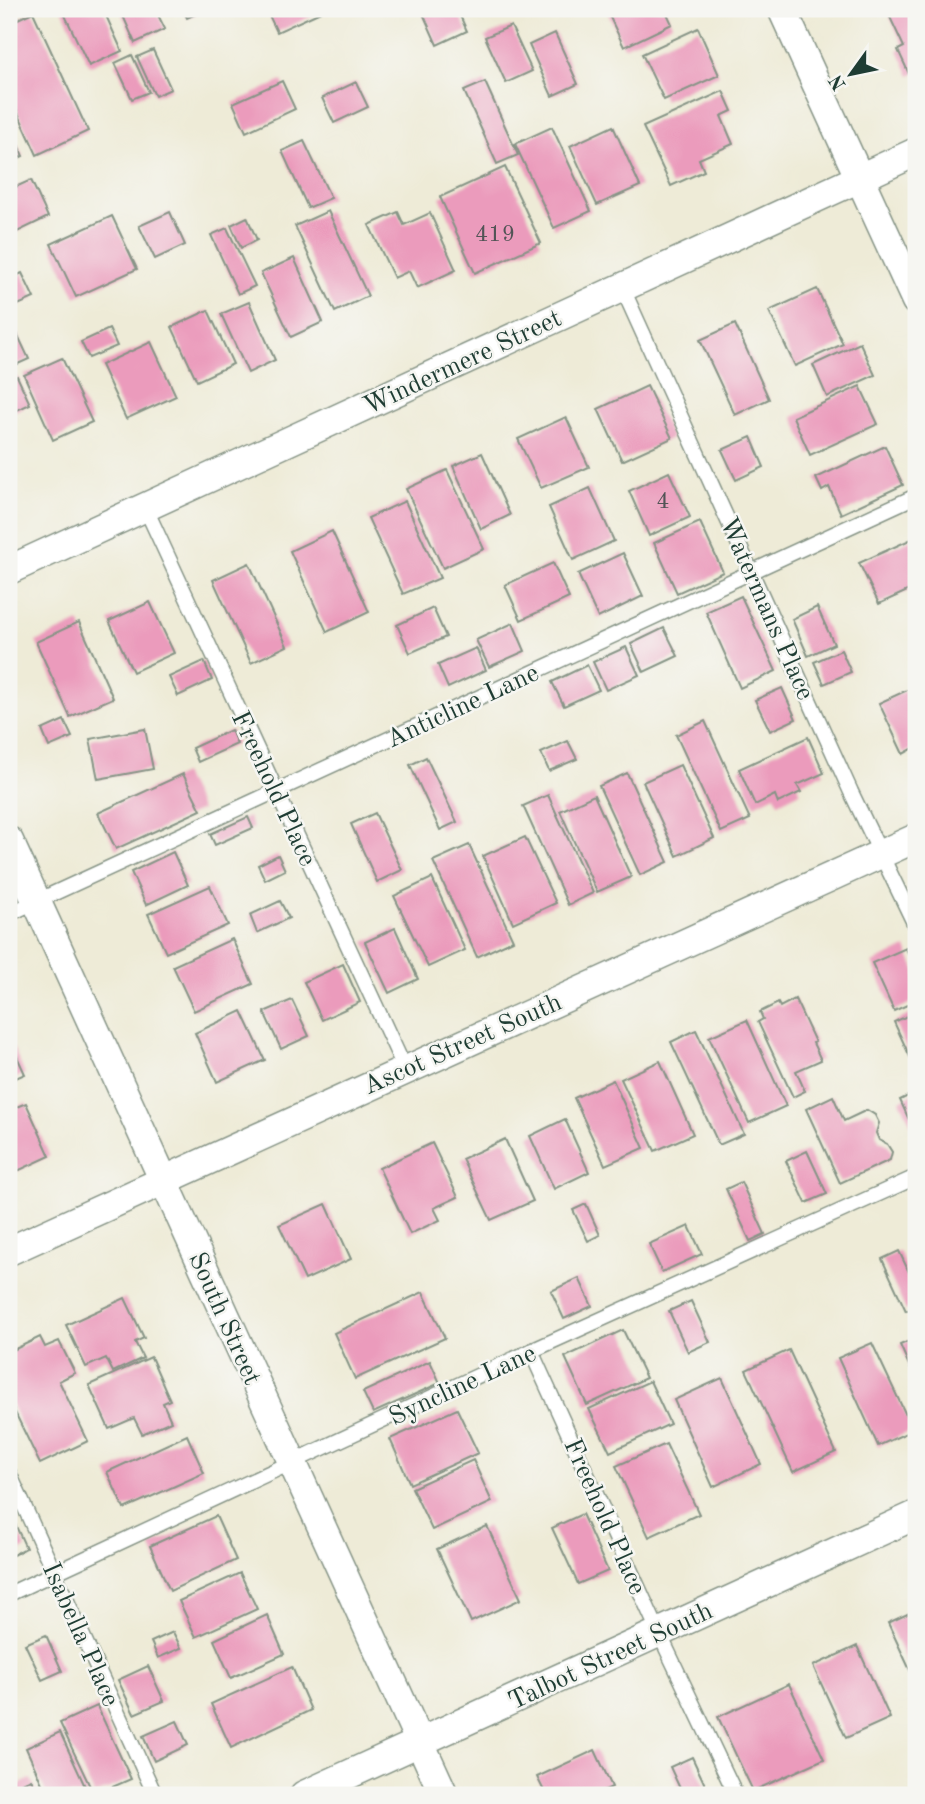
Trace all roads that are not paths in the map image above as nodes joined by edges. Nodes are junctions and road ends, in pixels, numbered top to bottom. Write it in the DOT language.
graph roads {
  1 [pos="782,9"];
  2 [pos="916,152"];
  3 [pos="860,178"];
  4 [pos="622,287"];
  5 [pos="916,302"];
  6 [pos="916,496"];
  7 [pos="145,508"];
  8 [pos="9,570"];
  9 [pos="752,571"];
  10 [pos="276,791"];
  11 [pos="916,838"];
  12 [pos="9,841"];
  13 [pos="881,853"];
  14 [pos="37,902"];
  15 [pos="9,914"];
  16 [pos="916,928"];
  17 [pos="405,1069"];
  18 [pos="916,1177"];
  19 [pos="163,1181"];
  20 [pos="9,1251"];
  21 [pos="531,1351"];
  22 [pos="292,1463"];
  23 [pos="9,1474"];
  24 [pos="916,1515"];
  25 [pos="55,1573"];
  26 [pos="9,1594"];
  27 [pos="659,1633"];
  28 [pos="419,1742"];
  29 [pos="155,1795"];
  30 [pos="304,1795"];
  31 [pos="444,1795"];
  32 [pos="736,1795"];
  1 -- 3 [label="street"];
  2 -- 3 [label="street, Windermere Street"];
  3 -- 4 [label="street, Windermere Street"];
  3 -- 5 [label="street"];
  4 -- 7 [label="street, Windermere Street"];
  4 -- 9 [label="lane, Watermans Place"];
  6 -- 9 [label="lane, Anticline Lane"];
  7 -- 8 [label="street, Windermere Street"];
  7 -- 10 [label="lane, Freehold Place"];
  9 -- 10 [label="lane, Anticline Lane"];
  9 -- 13 [label="lane, Watermans Place"];
  10 -- 14 [label="lane, Anticline Lane"];
  10 -- 17 [label="lane, Freehold Place"];
  11 -- 13 [label="street, Ascot Street South"];
  12 -- 14 [label="street, South Street"];
  13 -- 16 [label="lane, Watermans Place"];
  13 -- 17 [label="street, Ascot Street South"];
  14 -- 15 [label="lane, Anticline Lane"];
  14 -- 19 [label="street, South Street"];
  17 -- 19 [label="street, Ascot Street South"];
  18 -- 21 [label="lane, Syncline Lane"];
  19 -- 20 [label="street, Ascot Street South"];
  19 -- 22 [label="street, South Street"];
  21 -- 22 [label="lane, Syncline Lane"];
  21 -- 27 [label="lane, Freehold Place"];
  22 -- 25 [label="lane, Syncline Lane"];
  22 -- 28 [label="street, South Street"];
  23 -- 25 [label="lane, Isabella Place"];
  24 -- 27 [label="street, Talbot Street South"];
  25 -- 26 [label="lane, Syncline Lane"];
  25 -- 29 [label="lane, Isabella Place"];
  27 -- 28 [label="street, Talbot Street South"];
  27 -- 32 [label="lane, Freehold Place"];
  28 -- 30 [label="street, Talbot Street South"];
  28 -- 31 [label="street, South Street"];
}
